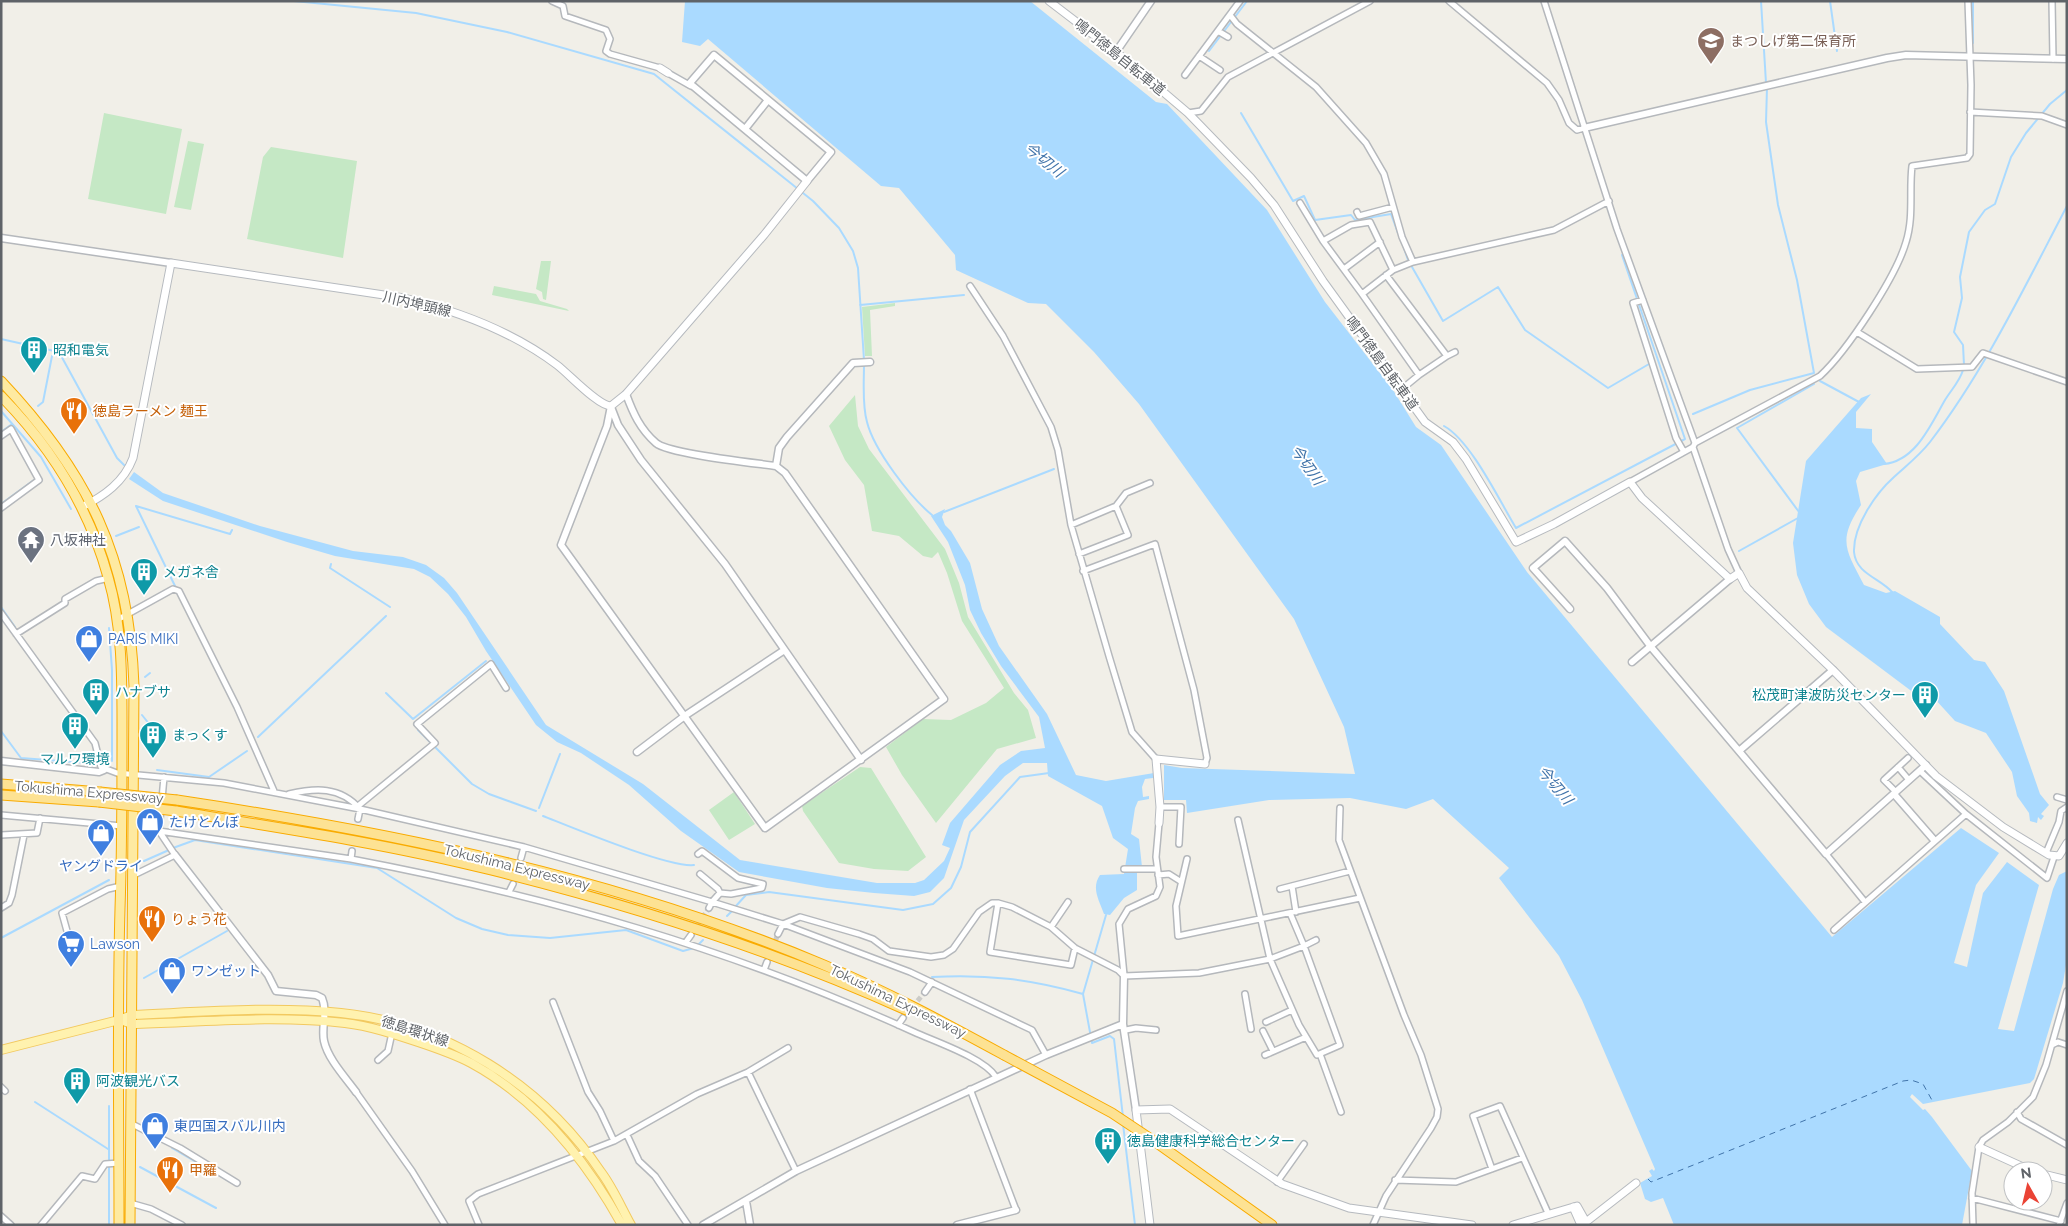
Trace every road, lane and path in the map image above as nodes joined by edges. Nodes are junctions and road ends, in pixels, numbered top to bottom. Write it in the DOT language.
graph roads {
  1 [pos="552,1"];
  2 [pos="1049,1"];
  3 [pos="1151,1"];
  4 [pos="1240,1"];
  5 [pos="1370,1"];
  6 [pos="1449,1"];
  7 [pos="1544,1"];
  8 [pos="1968,1"];
  9 [pos="2052,1"];
  10 [pos="1230,15"];
  11 [pos="1218,31"];
  12 [pos="1228,37"];
  13 [pos="1116,52"];
  14 [pos="1274,53"];
  15 [pos="1200,56"];
  16 [pos="1970,57"];
  17 [pos="2054,59"];
  18 [pos="2067,59"];
  19 [pos="660,68"];
  20 [pos="1220,70"];
  21 [pos="668,73"];
  22 [pos="1185,75"];
  23 [pos="691,85"];
  24 [pos="768,100"];
  25 [pos="1970,112"];
  26 [pos="1188,113"];
  27 [pos="2067,124"];
  28 [pos="1584,128"];
  29 [pos="746,129"];
  30 [pos="807,181"];
  31 [pos="1609,201"];
  32 [pos="1300,203"];
  33 [pos="1393,207"];
  34 [pos="1357,212"];
  35 [pos="1,238"];
  36 [pos="1323,240"];
  37 [pos="1380,242"];
  38 [pos="1413,262"];
  39 [pos="170,263"];
  40 [pos="1344,269"];
  41 [pos="1393,270"];
  42 [pos="1386,275"];
  43 [pos="970,286"];
  44 [pos="1362,294"];
  45 [pos="1643,300"];
  46 [pos="1856,332"];
  47 [pos="1454,352"];
  48 [pos="1447,356"];
  49 [pos="870,362"];
  50 [pos="1418,375"];
  51 [pos="1,381"];
  52 [pos="2067,382"];
  53 [pos="1408,384"];
  54 [pos="626,394"];
  55 [pos="1,396"];
  56 [pos="610,406"];
  57 [pos="1,436"];
  58 [pos="1694,445"];
  59 [pos="1684,452"];
  60 [pos="776,466"];
  61 [pos="1630,482"];
  62 [pos="1150,483"];
  63 [pos="92,502"];
  64 [pos="1116,506"];
  65 [pos="82,507"];
  66 [pos="1,508"];
  67 [pos="1071,525"];
  68 [pos="1079,554"];
  69 [pos="1083,571"];
  70 [pos="1739,573"];
  71 [pos="109,578"];
  72 [pos="1730,579"];
  73 [pos="1570,609"];
  74 [pos="1,613"];
  75 [pos="128,613"];
  76 [pos="117,620"];
  77 [pos="16,634"];
  78 [pos="1651,647"];
  79 [pos="783,651"];
  80 [pos="1632,662"];
  81 [pos="1832,670"];
  82 [pos="506,688"];
  83 [pos="686,715"];
  84 [pos="1740,751"];
  85 [pos="637,752"];
  86 [pos="1908,758"];
  87 [pos="1156,759"];
  88 [pos="861,760"];
  89 [pos="1,761"];
  90 [pos="1206,764"];
  91 [pos="1898,767"];
  92 [pos="1923,768"];
  93 [pos="104,770"];
  94 [pos="122,774"];
  95 [pos="133,775"];
  96 [pos="164,777"];
  97 [pos="1909,780"];
  98 [pos="1,784"];
  99 [pos="274,791"];
  100 [pos="1895,793"];
  101 [pos="1,795"];
  102 [pos="286,795"];
  103 [pos="2057,797"];
  104 [pos="2067,800"];
  105 [pos="1160,806"];
  106 [pos="359,807"];
  107 [pos="2067,807"];
  108 [pos="1340,808"];
  109 [pos="1966,814"];
  110 [pos="1,815"];
  111 [pos="40,818"];
  112 [pos="358,818"];
  113 [pos="1238,820"];
  114 [pos="1158,823"];
  115 [pos="122,826"];
  116 [pos="159,831"];
  117 [pos="24,834"];
  118 [pos="1,835"];
  119 [pos="1934,840"];
  120 [pos="2067,843"];
  121 [pos="1179,844"];
  122 [pos="524,847"];
  123 [pos="352,850"];
  124 [pos="172,851"];
  125 [pos="2046,852"];
  126 [pos="698,854"];
  127 [pos="1826,854"];
  128 [pos="2054,857"];
  129 [pos="521,858"];
  130 [pos="351,859"];
  131 [pos="1187,859"];
  132 [pos="1124,869"];
  133 [pos="1350,871"];
  134 [pos="1158,872"];
  135 [pos="700,874"];
  136 [pos="132,876"];
  137 [pos="1180,882"];
  138 [pos="512,884"];
  139 [pos="121,886"];
  140 [pos="1292,886"];
  141 [pos="1280,889"];
  142 [pos="509,892"];
  143 [pos="720,893"];
  144 [pos="1360,898"];
  145 [pos="714,902"];
  146 [pos="1068,902"];
  147 [pos="1865,902"];
  148 [pos="998,903"];
  149 [pos="1,908"];
  150 [pos="709,908"];
  151 [pos="1293,912"];
  152 [pos="1261,919"];
  153 [pos="783,924"];
  154 [pos="1051,927"];
  155 [pos="1834,930"];
  156 [pos="67,931"];
  157 [pos="778,934"];
  158 [pos="691,935"];
  159 [pos="1316,940"];
  160 [pos="686,942"];
  161 [pos="1304,946"];
  162 [pos="1075,948"];
  163 [pos="1270,960"];
  164 [pos="767,962"];
  165 [pos="764,970"];
  166 [pos="1124,976"];
  167 [pos="932,982"];
  168 [pos="2067,991"];
  169 [pos="925,992"];
  170 [pos="1245,994"];
  171 [pos="553,1002"];
  172 [pos="1292,1010"];
  173 [pos="325,1012"];
  174 [pos="903,1018"];
  175 [pos="132,1019"];
  176 [pos="119,1020"];
  177 [pos="324,1022"];
  178 [pos="1266,1022"];
  179 [pos="898,1025"];
  180 [pos="1124,1027"];
  181 [pos="1251,1029"];
  182 [pos="1156,1030"];
  183 [pos="1263,1031"];
  184 [pos="392,1033"];
  185 [pos="1306,1037"];
  186 [pos="2067,1045"];
  187 [pos="2052,1046"];
  188 [pos="788,1048"];
  189 [pos="1,1050"];
  190 [pos="1273,1051"];
  191 [pos="1320,1054"];
  192 [pos="1004,1055"];
  193 [pos="1046,1055"];
  194 [pos="1265,1055"];
  195 [pos="378,1060"];
  196 [pos="748,1072"];
  197 [pos="996,1077"];
  198 [pos="970,1089"];
  199 [pos="356,1092"];
  200 [pos="1136,1110"];
  201 [pos="1341,1112"];
  202 [pos="2017,1112"];
  203 [pos="132,1124"];
  204 [pos="627,1135"];
  205 [pos="614,1142"];
  206 [pos="1304,1144"];
  207 [pos="2067,1145"];
  208 [pos="1979,1147"];
  209 [pos="588,1153"];
  210 [pos="578,1157"];
  211 [pos="1522,1158"];
  212 [pos="2010,1161"];
  213 [pos="112,1164"];
  214 [pos="1492,1168"];
  215 [pos="796,1170"];
  216 [pos="2053,1176"];
  217 [pos="1395,1180"];
  218 [pos="2067,1180"];
  219 [pos="237,1182"];
  220 [pos="1277,1182"];
  221 [pos="1636,1183"];
  222 [pos="1972,1198"];
  223 [pos="746,1201"];
  224 [pos="130,1203"];
  225 [pos="2067,1203"];
  226 [pos="1016,1210"];
  227 [pos="1378,1212"];
  228 [pos="1548,1213"];
  229 [pos="1,1216"];
  230 [pos="2060,1223"];
  231 [pos="1585,1224"];
  232 [pos="11,1225"];
  233 [pos="40,1225"];
  234 [pos="119,1225"];
  235 [pos="130,1225"];
  236 [pos="182,1225"];
  237 [pos="445,1225"];
  238 [pos="478,1225"];
  239 [pos="622,1225"];
  240 [pos="631,1225"];
  241 [pos="688,1225"];
  242 [pos="703,1225"];
  243 [pos="750,1225"];
  244 [pos="957,1225"];
  245 [pos="1150,1225"];
  246 [pos="1272,1225"];
  247 [pos="1373,1225"];
  248 [pos="1472,1225"];
  249 [pos="1513,1225"];
  250 [pos="1973,1225"];
  1 -- 19 [label="street"];
  2 -- 13 [label="main road, 鳴門徳島自転車道"];
  3 -- 13 [label="street"];
  4 -- 10 [label="street"];
  5 -- 14 [label="street"];
  6 -- 28 [label="street"];
  7 -- 28 [label="street"];
  8 -- 16 [label="street"];
  9 -- 17 [label="street"];
  10 -- 11 [label="street"];
  10 -- 14 [label="street"];
  11 -- 12 [label="street"];
  11 -- 15 [label="street"];
  13 -- 26 [label="main road, 鳴門徳島自転車道"];
  14 -- 26 [label="street"];
  14 -- 33 [label="street"];
  15 -- 20 [label="street"];
  15 -- 22 [label="street"];
  16 -- 17 [label="street"];
  16 -- 25 [label="street"];
  16 -- 28 [label="street"];
  17 -- 18 [label="street"];
  19 -- 21 [label="main road"];
  21 -- 23 [label="street"];
  23 -- 24 [label="street"];
  23 -- 29 [label="street"];
  24 -- 29 [label="street"];
  24 -- 30 [label="street"];
  25 -- 27 [label="street"];
  25 -- 46 [label="street"];
  26 -- 61 [label="main road, 鳴門徳島自転車道"];
  28 -- 31 [label="street"];
  29 -- 30 [label="street"];
  30 -- 54 [label="main road"];
  31 -- 38 [label="street"];
  31 -- 45 [label="street"];
  32 -- 36 [label="street"];
  33 -- 34 [label="street"];
  33 -- 38 [label="street"];
  35 -- 39 [label="street"];
  36 -- 37 [label="street"];
  36 -- 40 [label="street"];
  37 -- 40 [label="street"];
  37 -- 41 [label="street"];
  38 -- 41 [label="street"];
  39 -- 56 [label="main road, 川内埠頭線"];
  39 -- 63 [label="main road"];
  40 -- 44 [label="street"];
  41 -- 42 [label="street"];
  42 -- 44 [label="street"];
  42 -- 48 [label="street"];
  43 -- 67 [label="street"];
  44 -- 50 [label="street"];
  45 -- 58 [label="street"];
  45 -- 59 [label="street"];
  46 -- 52 [label="street"];
  46 -- 58 [label="street"];
  47 -- 48 [label="street"];
  48 -- 50 [label="street"];
  49 -- 60 [label="street"];
  50 -- 53 [label="street"];
  51 -- 63 [label="highway"];
  54 -- 56 [label="main road"];
  54 -- 60 [label="street"];
  55 -- 65 [label="highway"];
  56 -- 79 [label="street"];
  56 -- 83 [label="street"];
  57 -- 66 [label="street"];
  58 -- 59 [label="street"];
  58 -- 70 [label="street"];
  59 -- 61 [label="street"];
  60 -- 88 [label="street"];
  61 -- 72 [label="main road"];
  62 -- 64 [label="street"];
  63 -- 65 [label="main road"];
  63 -- 75 [label="highway"];
  64 -- 67 [label="street"];
  64 -- 68 [label="street"];
  65 -- 71 [label="highway"];
  67 -- 68 [label="street"];
  68 -- 69 [label="street"];
  69 -- 87 [label="street"];
  69 -- 90 [label="street"];
  70 -- 72 [label="main road"];
  70 -- 81 [label="main road"];
  71 -- 76 [label="highway"];
  71 -- 77 [label="street"];
  72 -- 78 [label="street"];
  73 -- 78 [label="street"];
  74 -- 77 [label="street"];
  75 -- 76 [label="street"];
  75 -- 95 [label="highway"];
  75 -- 99 [label="street"];
  76 -- 94 [label="highway"];
  77 -- 93 [label="street"];
  78 -- 80 [label="street"];
  78 -- 84 [label="street"];
  79 -- 83 [label="street"];
  79 -- 88 [label="street"];
  81 -- 84 [label="street"];
  81 -- 92 [label="main road"];
  82 -- 106 [label="street"];
  83 -- 85 [label="street"];
  83 -- 88 [label="street"];
  84 -- 127 [label="street"];
  86 -- 91 [label="street"];
  87 -- 90 [label="main road"];
  87 -- 105 [label="main road"];
  89 -- 93 [label="street"];
  91 -- 97 [label="street"];
  91 -- 100 [label="street"];
  92 -- 97 [label="street"];
  92 -- 109 [label="street"];
  92 -- 125 [label="main road"];
  93 -- 94 [label="street"];
  94 -- 95 [label="street"];
  94 -- 115 [label="highway"];
  95 -- 96 [label="street"];
  95 -- 136 [label="highway"];
  96 -- 99 [label="street"];
  96 -- 116 [label="street"];
  97 -- 100 [label="street"];
  98 -- 192 [label="highway, Tokushima Expressway, bridge"];
  99 -- 102 [label="street"];
  100 -- 119 [label="street"];
  100 -- 127 [label="street"];
  101 -- 192 [label="highway, Tokushima Expressway, bridge"];
  102 -- 106 [label="street"];
  102 -- 106 [label="street"];
  103 -- 104 [label="street"];
  105 -- 114 [label="main road"];
  105 -- 121 [label="street"];
  106 -- 112 [label="street"];
  106 -- 122 [label="street"];
  107 -- 125 [label="street"];
  108 -- 133 [label="street"];
  109 -- 119 [label="street"];
  109 -- 128 [label="street"];
  110 -- 111 [label="street"];
  111 -- 115 [label="street"];
  111 -- 117 [label="street"];
  113 -- 152 [label="street"];
  114 -- 134 [label="street"];
  115 -- 139 [label="highway"];
  116 -- 124 [label="street"];
  116 -- 130 [label="street"];
  117 -- 118 [label="street"];
  117 -- 149 [label="street"];
  119 -- 147 [label="street"];
  120 -- 128 [label="main road"];
  122 -- 129 [label="street"];
  122 -- 145 [label="street"];
  123 -- 130 [label="street"];
  124 -- 136 [label="street"];
  124 -- 173 [label="street"];
  125 -- 128 [label="main road"];
  126 -- 143 [label="street"];
  127 -- 147 [label="street"];
  130 -- 142 [label="street"];
  131 -- 137 [label="street"];
  132 -- 134 [label="street"];
  133 -- 140 [label="street"];
  133 -- 144 [label="street"];
  134 -- 137 [label="street"];
  134 -- 166 [label="street"];
  135 -- 143 [label="street"];
  136 -- 175 [label="highway"];
  137 -- 152 [label="street"];
  138 -- 142 [label="street"];
  139 -- 156 [label="street"];
  139 -- 176 [label="highway"];
  140 -- 141 [label="street"];
  140 -- 151 [label="street"];
  142 -- 160 [label="street"];
  143 -- 145 [label="street"];
  144 -- 151 [label="street"];
  144 -- 217 [label="street"];
  145 -- 150 [label="street"];
  145 -- 153 [label="street"];
  146 -- 154 [label="street"];
  147 -- 155 [label="street"];
  148 -- 153 [label="street"];
  148 -- 154 [label="street"];
  148 -- 162 [label="street"];
  151 -- 152 [label="street"];
  151 -- 161 [label="street"];
  152 -- 163 [label="street"];
  153 -- 157 [label="street"];
  153 -- 167 [label="street"];
  154 -- 162 [label="street"];
  158 -- 160 [label="street"];
  159 -- 161 [label="street"];
  160 -- 165 [label="street"];
  161 -- 163 [label="street"];
  161 -- 191 [label="street"];
  162 -- 166 [label="street"];
  163 -- 166 [label="street"];
  163 -- 172 [label="street"];
  164 -- 165 [label="street"];
  165 -- 179 [label="street"];
  166 -- 180 [label="street"];
  167 -- 169 [label="street"];
  167 -- 193 [label="street"];
  168 -- 187 [label="street"];
  170 -- 181 [label="street"];
  171 -- 205 [label="street"];
  172 -- 178 [label="street"];
  172 -- 185 [label="street"];
  173 -- 175 [label="main road, 徳島環状線"];
  173 -- 177 [label="street"];
  173 -- 209 [label="main road, 徳島環状線"];
  174 -- 179 [label="street"];
  175 -- 176 [label="main road, 徳島環状線"];
  175 -- 177 [label="main road, 徳島環状線"];
  175 -- 203 [label="highway"];
  176 -- 189 [label="main road, 徳島環状線"];
  176 -- 213 [label="highway"];
  177 -- 184 [label="main road, 徳島環状線"];
  177 -- 199 [label="street"];
  179 -- 197 [label="street"];
  180 -- 182 [label="street"];
  180 -- 193 [label="street"];
  180 -- 200 [label="street"];
  183 -- 190 [label="street"];
  184 -- 195 [label="street"];
  184 -- 210 [label="main road, 徳島環状線"];
  185 -- 190 [label="street"];
  185 -- 191 [label="street"];
  186 -- 187 [label="street"];
  187 -- 202 [label="street"];
  188 -- 196 [label="street"];
  190 -- 194 [label="street"];
  191 -- 201 [label="street"];
  192 -- 246 [label="highway, Tokushima Expressway, bridge"];
  193 -- 197 [label="street"];
  196 -- 204 [label="street"];
  196 -- 215 [label="street"];
  197 -- 198 [label="street"];
  198 -- 215 [label="street"];
  198 -- 226 [label="street"];
  199 -- 237 [label="street"];
  200 -- 220 [label="main road"];
  200 -- 245 [label="main road"];
  202 -- 207 [label="street"];
  202 -- 208 [label="street"];
  203 -- 219 [label="street"];
  203 -- 224 [label="highway"];
  204 -- 205 [label="street"];
  204 -- 241 [label="street"];
  205 -- 209 [label="street"];
  206 -- 220 [label="street"];
  208 -- 212 [label="main road"];
  208 -- 222 [label="street"];
  209 -- 210 [label="street"];
  209 -- 240 [label="main road, 徳島環状線"];
  210 -- 238 [label="street"];
  210 -- 239 [label="main road, 徳島環状線"];
  211 -- 214 [label="street"];
  211 -- 214 [label="street"];
  211 -- 228 [label="street"];
  213 -- 233 [label="street"];
  213 -- 234 [label="highway"];
  214 -- 217 [label="street"];
  215 -- 223 [label="street"];
  216 -- 218 [label="main road"];
  217 -- 227 [label="street"];
  220 -- 227 [label="main road"];
  221 -- 231 [label="main road"];
  222 -- 230 [label="street"];
  222 -- 250 [label="street"];
  223 -- 242 [label="street"];
  223 -- 243 [label="street"];
  224 -- 235 [label="highway"];
  224 -- 236 [label="street"];
  225 -- 230 [label="street"];
  226 -- 244 [label="street"];
  227 -- 247 [label="street"];
  227 -- 248 [label="main road"];
  228 -- 231 [label="main road"];
  228 -- 249 [label="main road"];
  229 -- 232 [label="street"];
}
